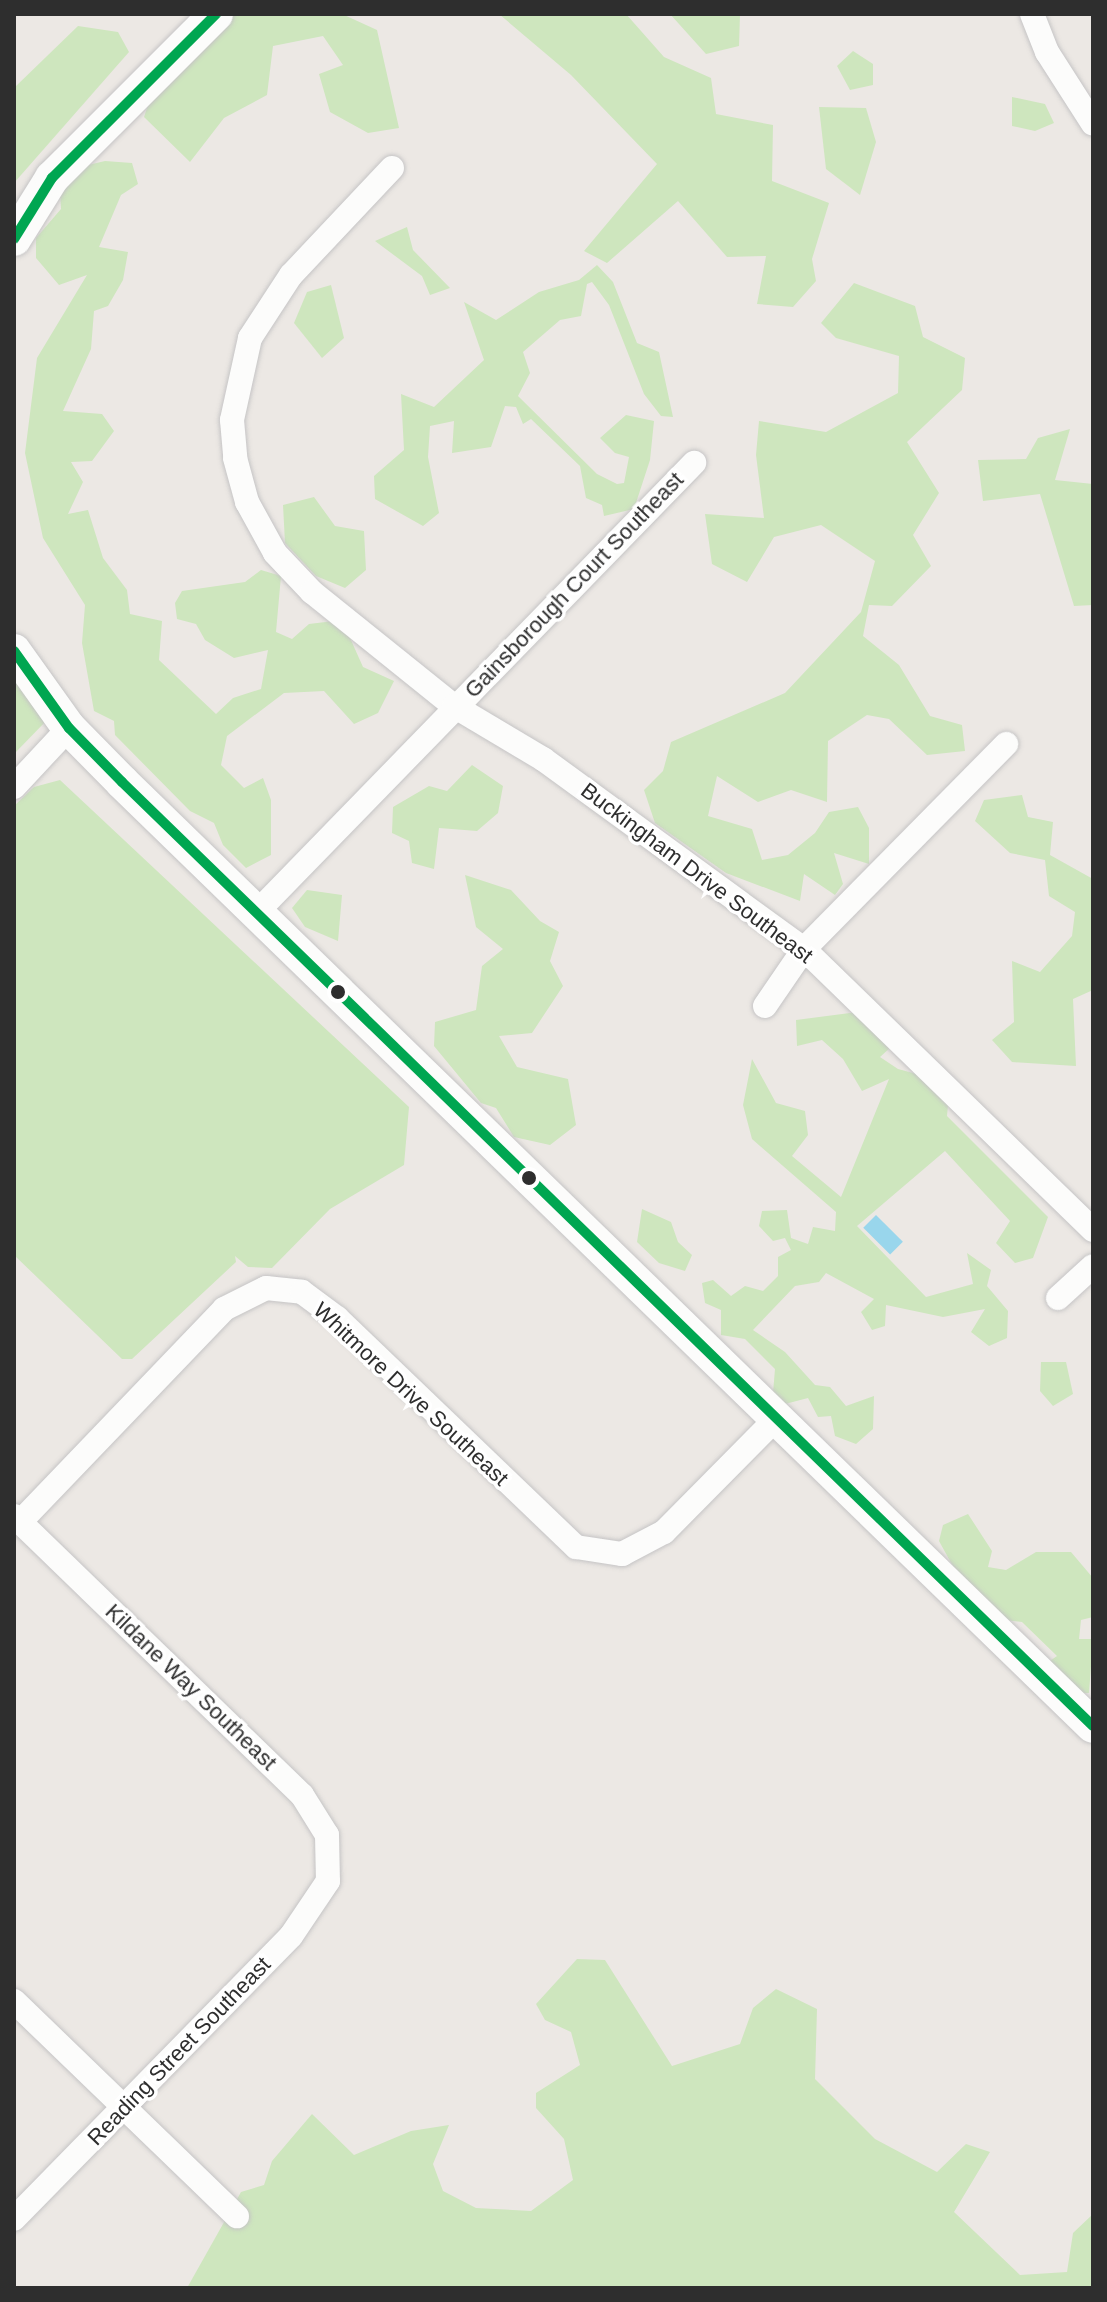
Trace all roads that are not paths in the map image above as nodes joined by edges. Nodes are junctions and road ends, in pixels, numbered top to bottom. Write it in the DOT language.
graph roads {
  1 [pos="216,14"];
  2 [pos="1032,14"];
  3 [pos="1093,124"];
  4 [pos="392,168"];
  5 [pos="14,239"];
  6 [pos="694,463"];
  7 [pos="14,651"];
  8 [pos="454,706"];
  9 [pos="69,728"];
  10 [pos="1006,744"];
  11 [pos="14,787"];
  12 [pos="257,912"];
  13 [pos="804,949"];
  14 [pos="765,1006"];
  15 [pos="1093,1230"];
  16 [pos="1093,1266"];
  17 [pos="1058,1298"];
  18 [pos="777,1418"];
  19 [pos="17,1519"];
  20 [pos="1093,1726"];
  21 [pos="327,1871"];
  22 [pos="14,2001"];
  23 [pos="124,2109"];
  24 [pos="237,2216"];
  25 [pos="14,2219"];
  1 -- 5 [label="street"];
  2 -- 3 [label="street"];
  4 -- 8 [label="street, Buckingham Drive Southeast"];
  6 -- 8 [label="street, Gainsborough Court Southeast"];
  7 -- 9 [label="street"];
  8 -- 12 [label="street, Gainsborough Court Southeast"];
  8 -- 13 [label="street, Buckingham Drive Southeast"];
  9 -- 11 [label="street"];
  9 -- 12 [label="street"];
  10 -- 13 [label="street"];
  12 -- 18 [label="street"];
  13 -- 14 [label="street"];
  13 -- 15 [label="street, Buckingham Drive Southeast"];
  16 -- 17 [label="street"];
  18 -- 19 [label="street, Whitmore Drive Southeast"];
  18 -- 20 [label="street"];
  19 -- 21 [label="street, Kildane Way Southeast"];
  21 -- 23 [label="street, Reading Street Southeast"];
  22 -- 23 [label="street"];
  23 -- 24 [label="street"];
  23 -- 25 [label="street, Reading Street Southeast"];
}
